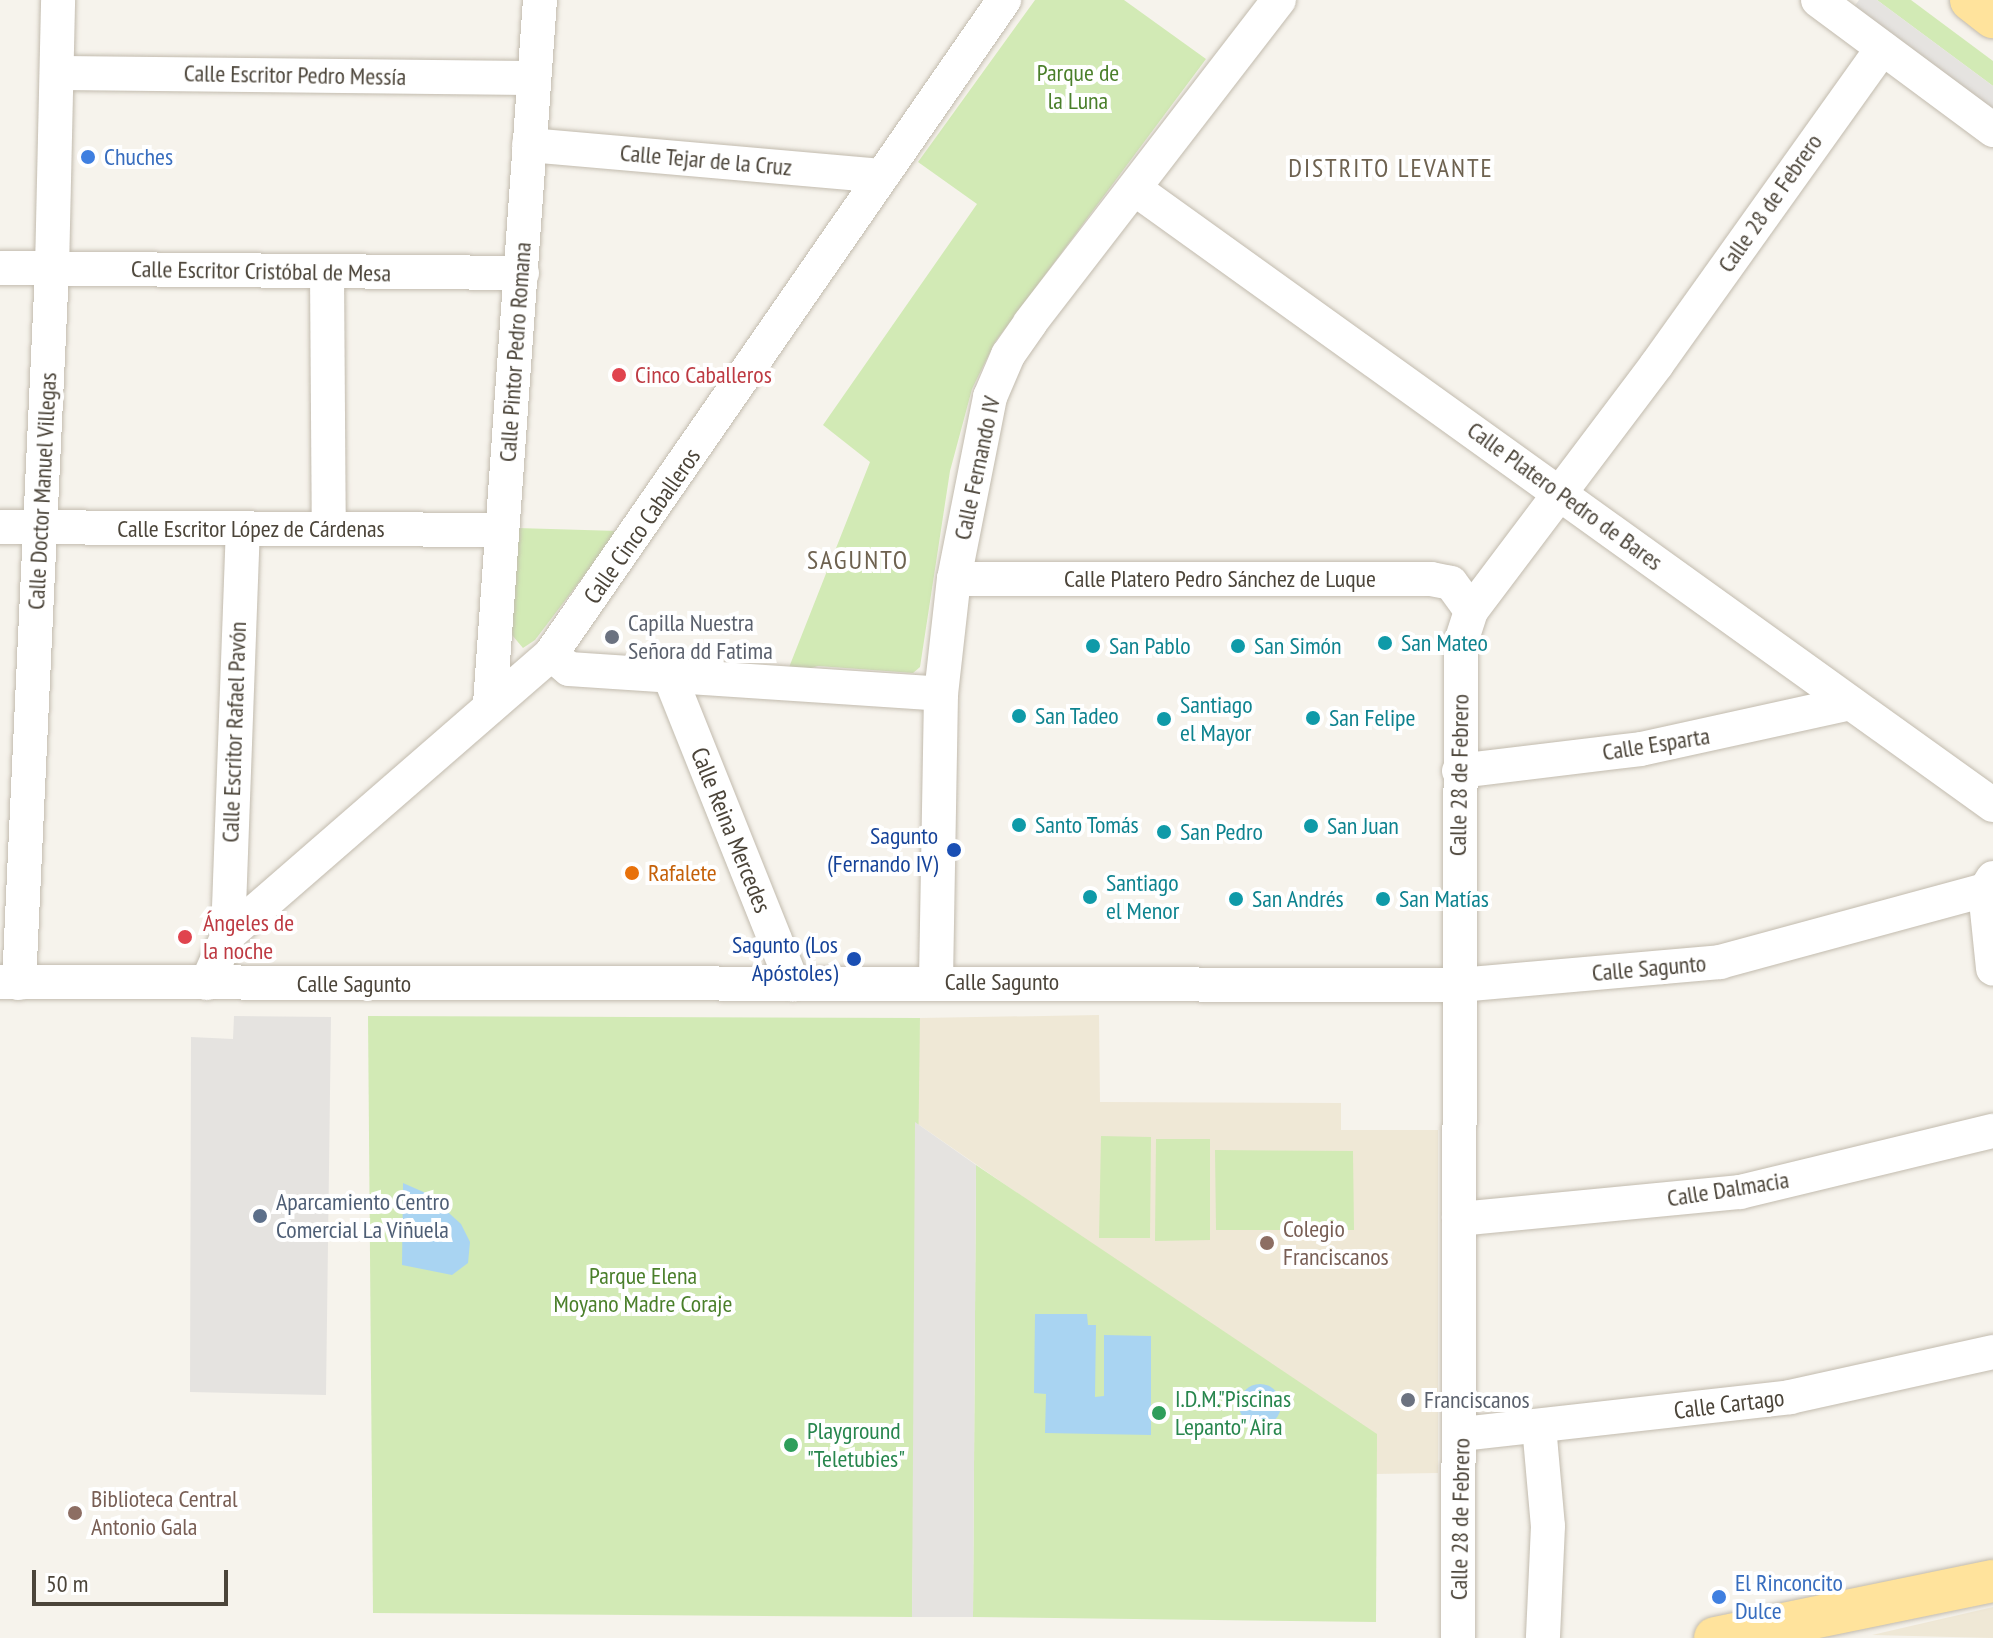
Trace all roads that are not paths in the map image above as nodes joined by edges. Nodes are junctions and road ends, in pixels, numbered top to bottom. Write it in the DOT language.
graph roads {
  1 [pos="53,0"];
  2 [pos="540,0"];
  3 [pos="1004,0"];
  4 [pos="1279,0"];
  5 [pos="1818,0"];
  6 [pos="1971,0"];
  7 [pos="1993,17"];
  8 [pos="1882,48"];
  9 [pos="57,73"];
  10 [pos="534,78"];
  11 [pos="1993,130"];
  12 [pos="529,145"];
  13 [pos="882,176"];
  14 [pos="1135,189"];
  15 [pos="0,268"];
  16 [pos="52,269"];
  17 [pos="327,272"];
  18 [pos="522,273"];
  19 [pos="1562,493"];
  20 [pos="0,527"];
  21 [pos="40,528"];
  22 [pos="329,529"];
  23 [pos="243,530"];
  24 [pos="502,530"];
  25 [pos="954,579"];
  26 [pos="1471,611"];
  27 [pos="551,654"];
  28 [pos="670,677"];
  29 [pos="941,694"];
  30 [pos="1850,703"];
  31 [pos="490,704"];
  32 [pos="1459,771"];
  33 [pos="1993,805"];
  34 [pos="1990,886"];
  35 [pos="228,935"];
  36 [pos="1993,969"];
  37 [pos="936,981"];
  38 [pos="10,982"];
  39 [pos="207,983"];
  40 [pos="793,984"];
  41 [pos="1459,985"];
  42 [pos="1993,1131"];
  43 [pos="1459,1219"];
  44 [pos="1993,1352"];
  45 [pos="1539,1426"];
  46 [pos="1462,1434"];
  47 [pos="1993,1581"];
  48 [pos="1458,1638"];
  49 [pos="1543,1638"];
  50 [pos="1715,1638"];
  1 -- 9 [label="street, Calle Doctor Manuel Villegas"];
  2 -- 10 [label="street, Calle Pintor Pedro Romana"];
  3 -- 13 [label="street, Calle Cinco Caballeros"];
  4 -- 14 [label="street, Calle Fernando IV"];
  5 -- 8 [label="street"];
  6 -- 7 [label="main road"];
  8 -- 11 [label="street"];
  8 -- 19 [label="street, Calle 28 de Febrero"];
  9 -- 10 [label="street, Calle Escritor Pedro Messía"];
  9 -- 16 [label="street, Calle Doctor Manuel Villegas"];
  10 -- 12 [label="street, Calle Pintor Pedro Romana"];
  12 -- 13 [label="street, Calle Tejar de la Cruz"];
  12 -- 18 [label="street, Calle Pintor Pedro Romana"];
  13 -- 27 [label="street, Calle Cinco Caballeros"];
  14 -- 19 [label="street, Calle Platero Pedro de Bares"];
  14 -- 25 [label="street, Calle Fernando IV"];
  15 -- 16 [label="street, Calle Escritor Cristóbal de Mesa"];
  16 -- 17 [label="street, Calle Escritor Cristóbal de Mesa"];
  16 -- 21 [label="street, Calle Doctor Manuel Villegas"];
  17 -- 18 [label="street, Calle Escritor Cristóbal de Mesa"];
  17 -- 22 [label="street"];
  18 -- 24 [label="street, Calle Pintor Pedro Romana"];
  19 -- 26 [label="street, Calle 28 de Febrero"];
  19 -- 30 [label="street, Calle Platero Pedro de Bares"];
  20 -- 21 [label="street, Calle Escritor López de Cárdenas"];
  21 -- 23 [label="street, Calle Escritor López de Cárdenas"];
  21 -- 38 [label="street, Calle Doctor Manuel Villegas"];
  22 -- 23 [label="street, Calle Escritor López de Cárdenas"];
  22 -- 24 [label="street, Calle Escritor López de Cárdenas"];
  23 -- 35 [label="street, Calle Escritor Rafael Pavón"];
  24 -- 31 [label="street, Calle Pintor Pedro Romana"];
  25 -- 26 [label="street, Calle Platero Pedro Sánchez de Luque"];
  25 -- 29 [label="street, Calle Fernando IV"];
  26 -- 32 [label="street, Calle 28 de Febrero"];
  27 -- 28 [label="street"];
  27 -- 31 [label="street, Calle Cinco Caballeros"];
  28 -- 29 [label="street"];
  28 -- 40 [label="street, Calle Reina Mercedes"];
  29 -- 37 [label="street, Calle Fernando IV"];
  30 -- 32 [label="street, Calle Esparta"];
  30 -- 33 [label="street, Calle Platero Pedro de Bares"];
  31 -- 35 [label="street, Calle Cinco Caballeros"];
  32 -- 41 [label="street, Calle 28 de Febrero"];
  34 -- 36 [label="street"];
  34 -- 41 [label="street, Calle Sagunto"];
  35 -- 39 [label="street, Calle Cinco Caballeros"];
  37 -- 40 [label="street, Calle Sagunto"];
  37 -- 41 [label="street, Calle Sagunto"];
  38 -- 39 [label="street, Calle Sagunto"];
  39 -- 40 [label="street, Calle Sagunto"];
  41 -- 43 [label="street, Calle 28 de Febrero"];
  42 -- 43 [label="street, Calle Dalmacia"];
  43 -- 46 [label="street, Calle 28 de Febrero"];
  44 -- 45 [label="street, Calle Cartago"];
  45 -- 46 [label="street, Calle Cartago"];
  45 -- 49 [label="street"];
  46 -- 48 [label="street, Calle 28 de Febrero"];
  47 -- 50 [label="main road"];
}
